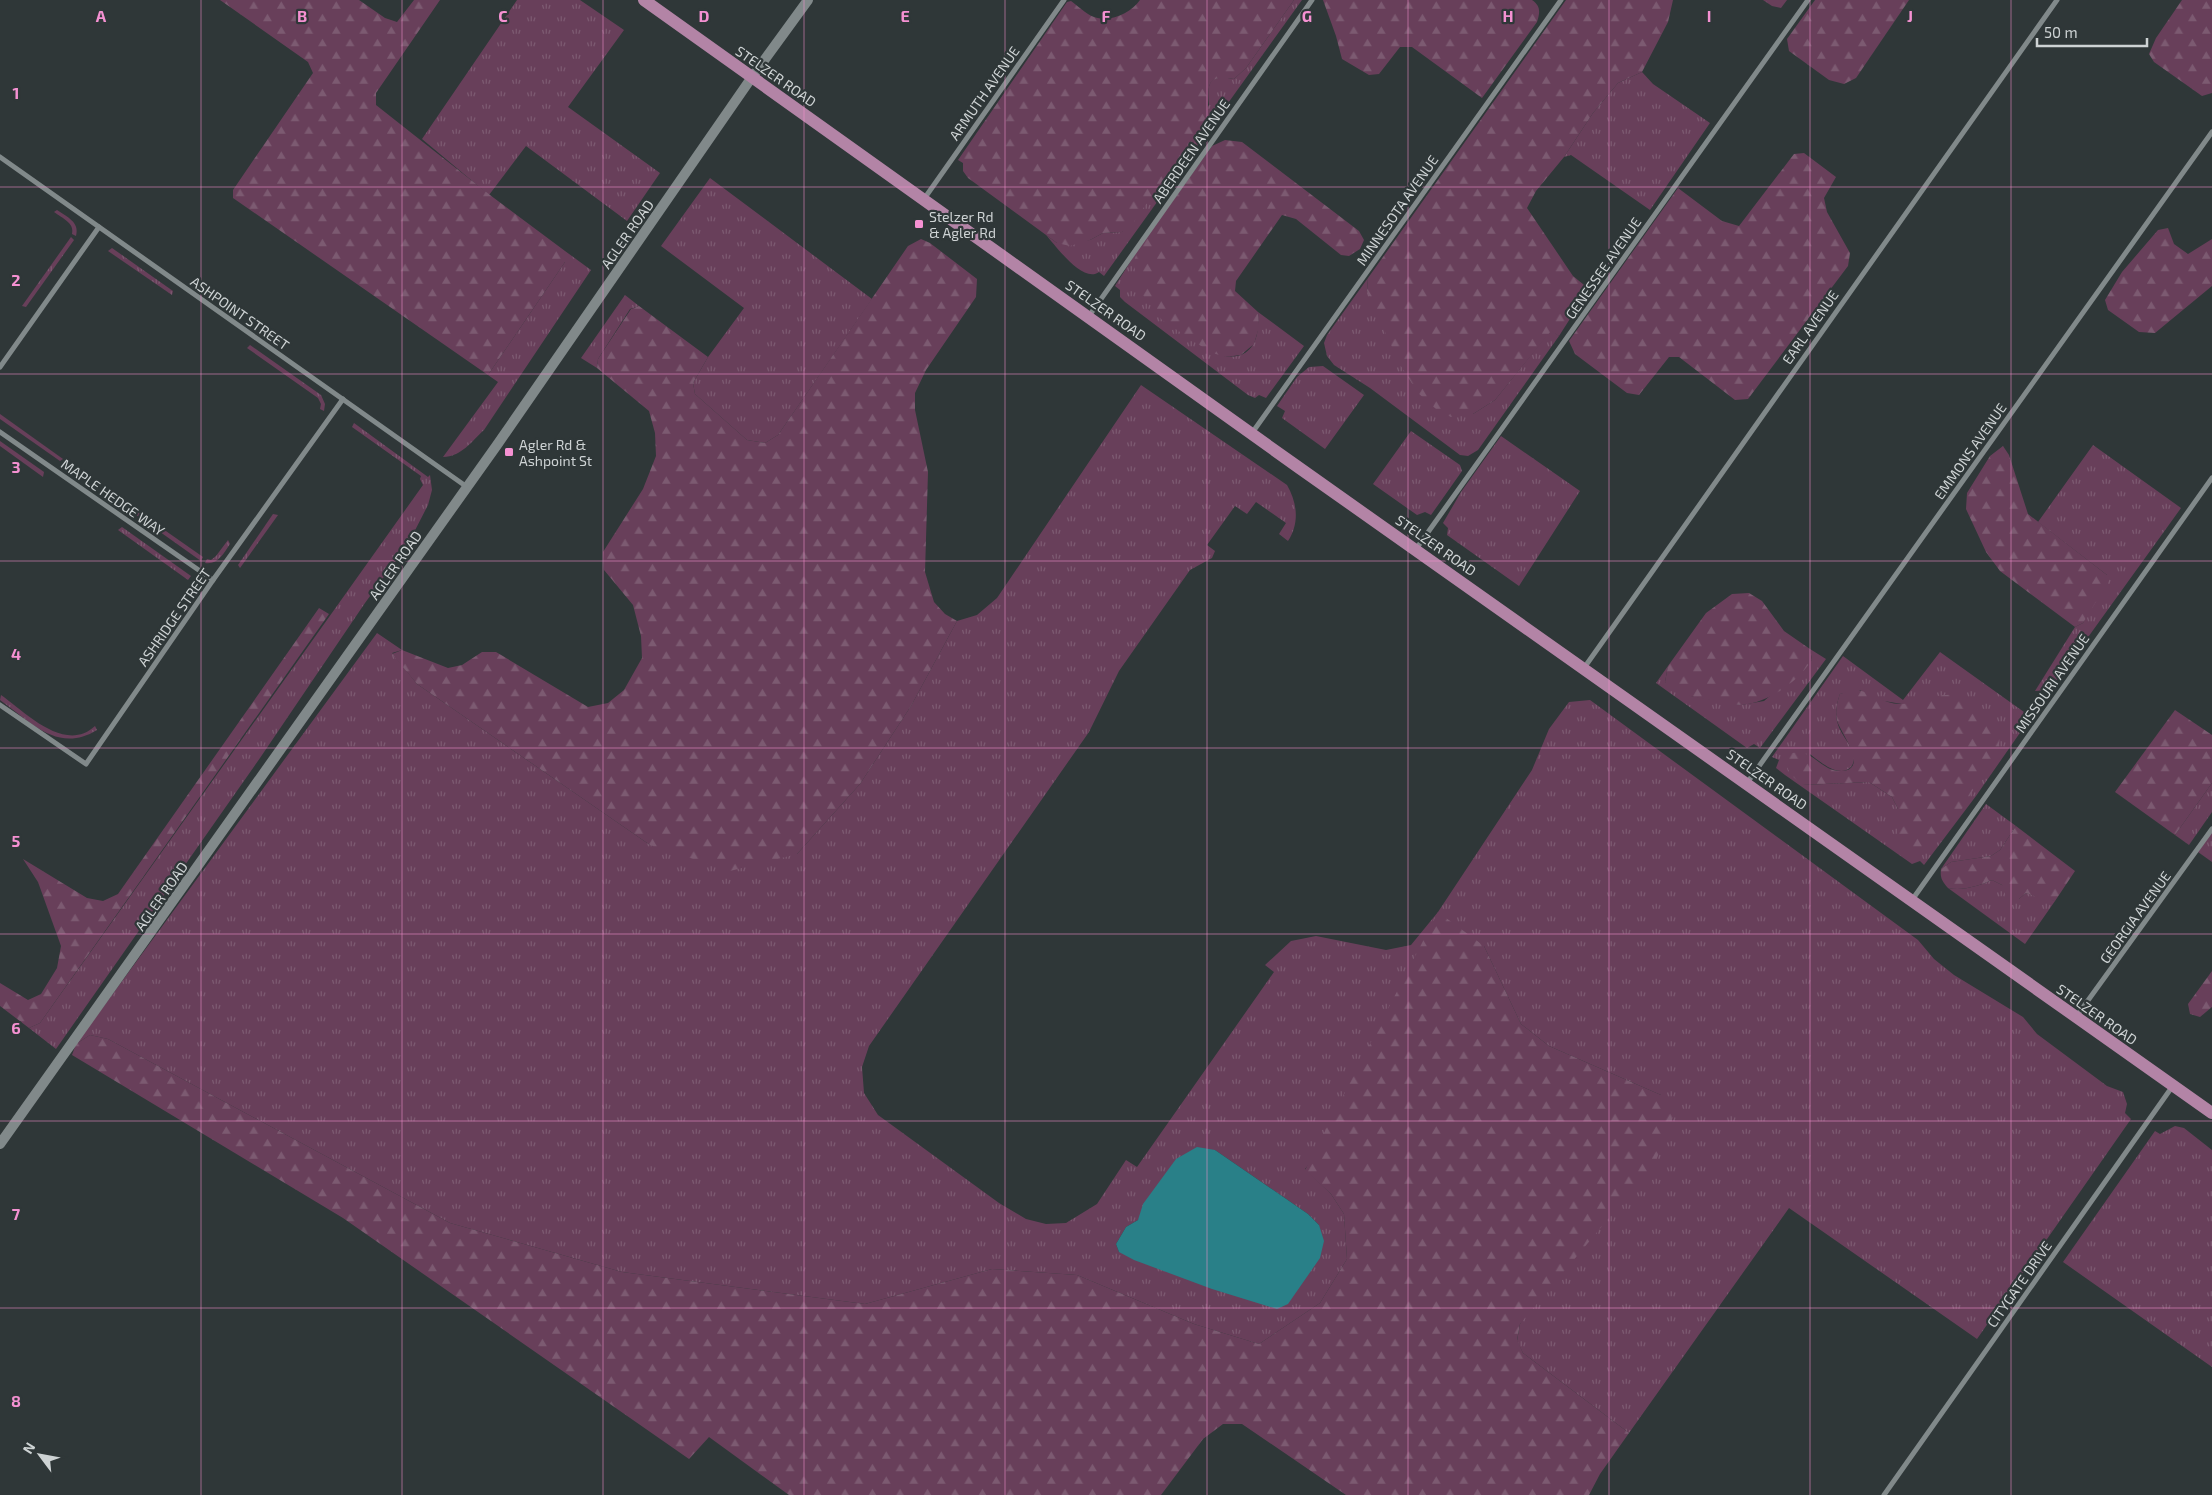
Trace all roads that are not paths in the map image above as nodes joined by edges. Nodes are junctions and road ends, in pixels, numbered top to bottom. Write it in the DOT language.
graph roads {
  1 [pos="644,0"];
  2 [pos="808,0"];
  3 [pos="1064,0"];
  4 [pos="1312,0"];
  5 [pos="1560,0"];
  6 [pos="1808,0"];
  7 [pos="2057,0"];
  8 [pos="752,77"];
  9 [pos="2212,132"];
  10 [pos="0,157"];
  11 [pos="924,199"];
  12 [pos="99,227"];
  13 [pos="1089,316"];
  14 [pos="0,367"];
  15 [pos="343,399"];
  16 [pos="0,432"];
  17 [pos="1252,433"];
  18 [pos="2212,478"];
  19 [pos="467,487"];
  20 [pos="1416,549"];
  21 [pos="213,580"];
  22 [pos="1583,668"];
  23 [pos="0,704"];
  24 [pos="1747,784"];
  25 [pos="2212,829"];
  26 [pos="1912,900"];
  27 [pos="2076,1018"];
  28 [pos="2172,1086"];
  29 [pos="2212,1113"];
  30 [pos="0,1144"];
  31 [pos="1884,1495"];
  1 -- 8 [label="main road, STELZER ROAD"];
  2 -- 8 [label="main road, AGLER ROAD"];
  3 -- 11 [label="street, ARMUTH AVENUE"];
  4 -- 13 [label="street, ABERDEEN AVENUE"];
  5 -- 17 [label="street, MINNESOTA AVENUE"];
  6 -- 20 [label="street, GENESSEE AVENUE"];
  7 -- 22 [label="street, EARL AVENUE"];
  8 -- 11 [label="main road, STELZER ROAD"];
  8 -- 19 [label="main road, AGLER ROAD"];
  9 -- 24 [label="street, EMMONS AVENUE"];
  10 -- 12 [label="street, ASHPOINT STREET"];
  11 -- 13 [label="main road, STELZER ROAD"];
  12 -- 14 [label="street"];
  12 -- 15 [label="street, ASHPOINT STREET"];
  13 -- 17 [label="main road, STELZER ROAD"];
  15 -- 19 [label="street, ASHPOINT STREET"];
  15 -- 21 [label="street, ASHRIDGE STREET"];
  16 -- 21 [label="street, MAPLE HEDGE WAY"];
  17 -- 20 [label="main road, STELZER ROAD"];
  18 -- 26 [label="street, MISSOURI AVENUE"];
  19 -- 30 [label="main road, AGLER ROAD"];
  20 -- 22 [label="main road, STELZER ROAD"];
  21 -- 23 [label="street, ASHRIDGE STREET"];
  22 -- 24 [label="main road, STELZER ROAD"];
  24 -- 26 [label="main road, STELZER ROAD"];
  25 -- 27 [label="street, GEORGIA AVENUE"];
  26 -- 27 [label="main road, STELZER ROAD"];
  27 -- 28 [label="main road, STELZER ROAD"];
  28 -- 29 [label="main road, STELZER ROAD"];
  28 -- 31 [label="street, CITYGATE DRIVE"];
}
